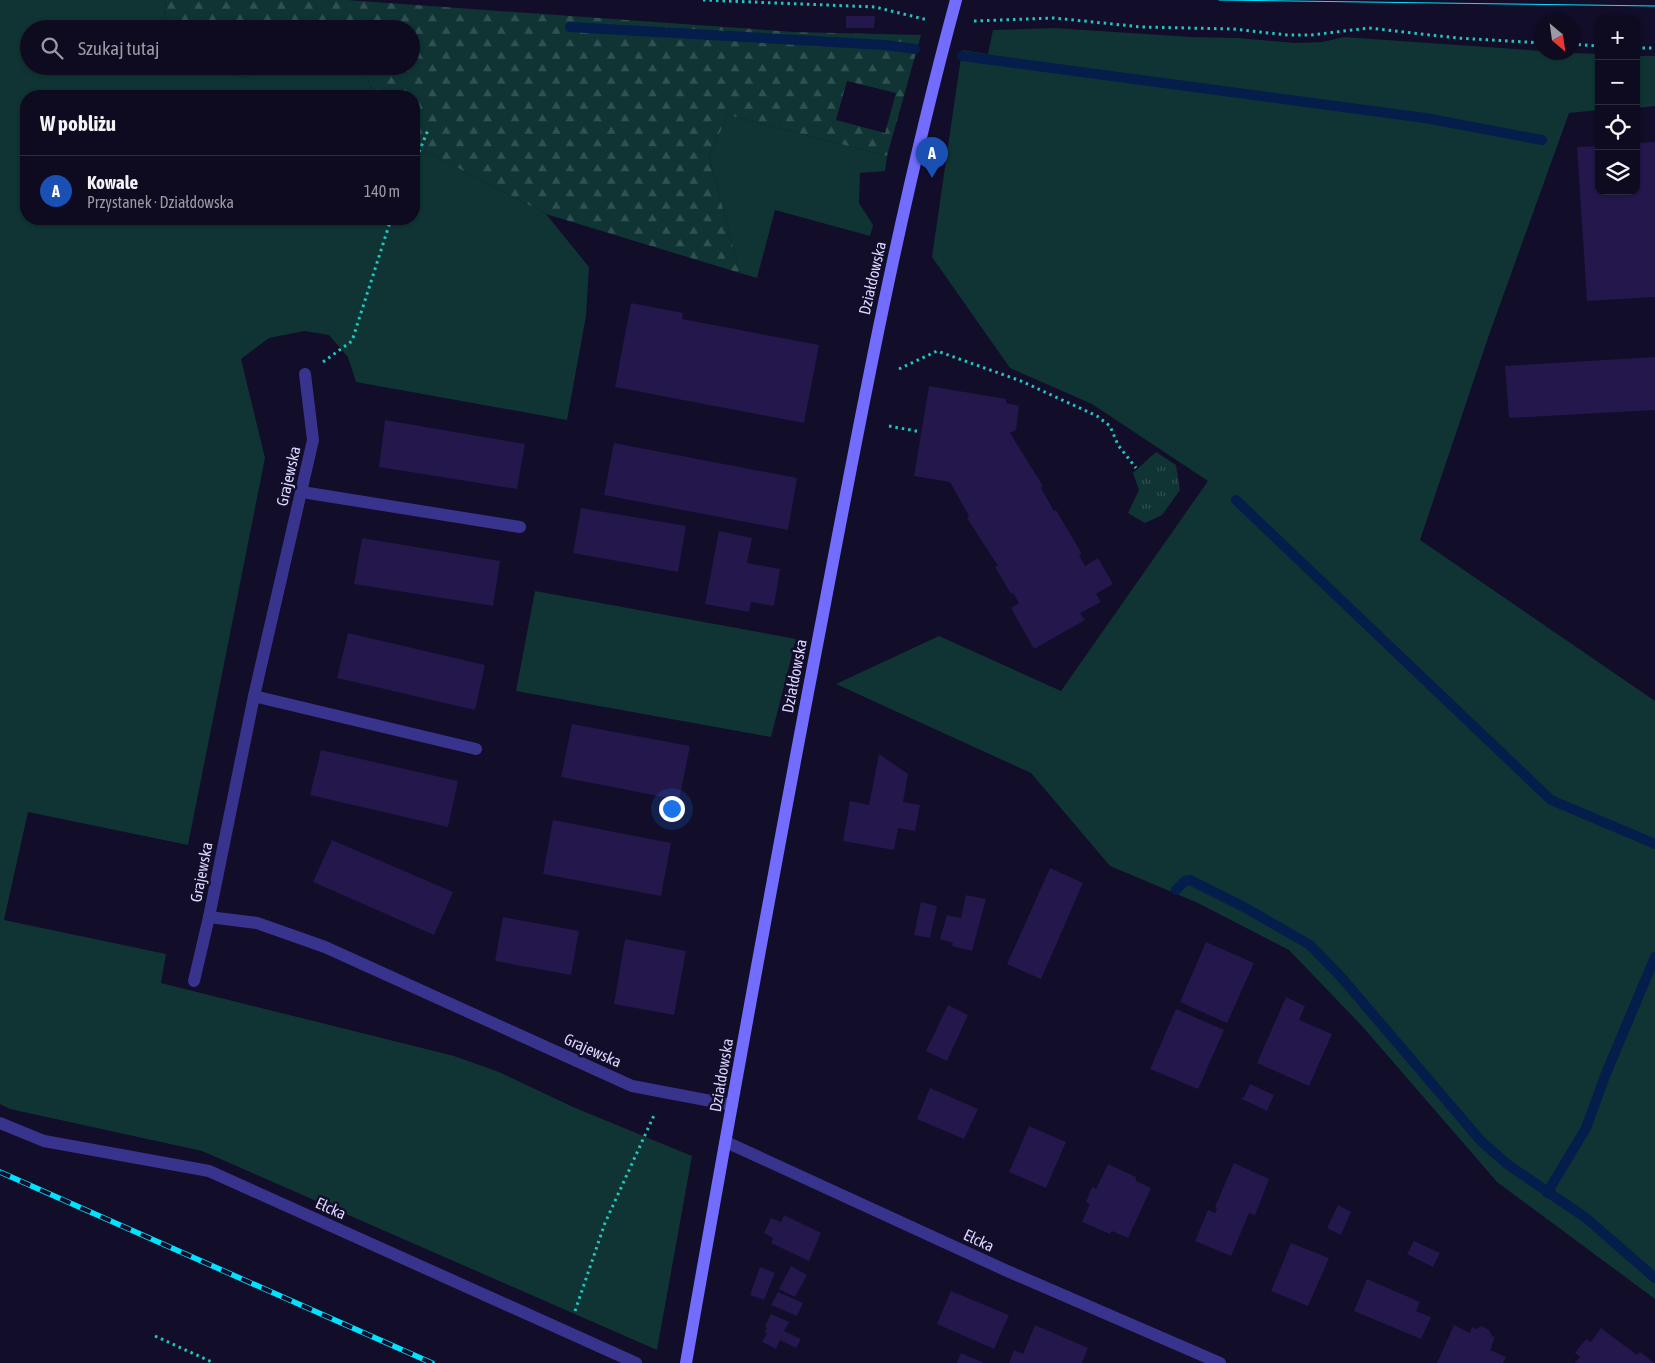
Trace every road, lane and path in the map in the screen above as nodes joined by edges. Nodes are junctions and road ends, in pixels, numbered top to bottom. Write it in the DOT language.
graph roads {
  1 [pos="703,0"];
  2 [pos="956,0"];
  3 [pos="931,21"];
  4 [pos="967,22"];
  5 [pos="1535,43"];
  6 [pos="1580,45"];
  7 [pos="1595,46"];
  8 [pos="1640,48"];
  9 [pos="1655,48"];
  10 [pos="428,130"];
  11 [pos="420,149"];
  12 [pos="389,225"];
  13 [pos="899,369"];
  14 [pos="305,374"];
  15 [pos="889,426"];
  16 [pos="921,432"];
  17 [pos="1136,468"];
  18 [pos="302,492"];
  19 [pos="520,527"];
  20 [pos="254,696"];
  21 [pos="476,749"];
  22 [pos="209,917"];
  23 [pos="194,981"];
  24 [pos="664,1093"];
  25 [pos="732,1105"];
  26 [pos="0,1123"];
  27 [pos="726,1142"];
  28 [pos="568,1333"];
  29 [pos="154,1336"];
  30 [pos="214,1363"];
  31 [pos="636,1363"];
  32 [pos="686,1363"];
  33 [pos="1220,1363"];
  1 -- 3 [label="path"];
  2 -- 25 [label="street, Działdowska"];
  4 -- 5 [label="path"];
  6 -- 7 [label="path"];
  8 -- 9 [label="path"];
  10 -- 11 [label="path"];
  12 -- 14 [label="path"];
  13 -- 17 [label="path"];
  14 -- 18 [label="street, Grajewska"];
  15 -- 16 [label="path"];
  18 -- 19 [label="street"];
  18 -- 20 [label="street, Grajewska"];
  20 -- 21 [label="street"];
  20 -- 22 [label="street, Grajewska"];
  22 -- 23 [label="street"];
  22 -- 24 [label="street, Grajewska"];
  24 -- 25 [label="street, Grajewska"];
  24 -- 28 [label="path"];
  25 -- 27 [label="street, Działdowska"];
  26 -- 28 [label="street, Ełcka"];
  27 -- 32 [label="street, Działdowska"];
  27 -- 33 [label="street, Ełcka"];
  28 -- 31 [label="street, Ełcka"];
  29 -- 30 [label="path"];
}
